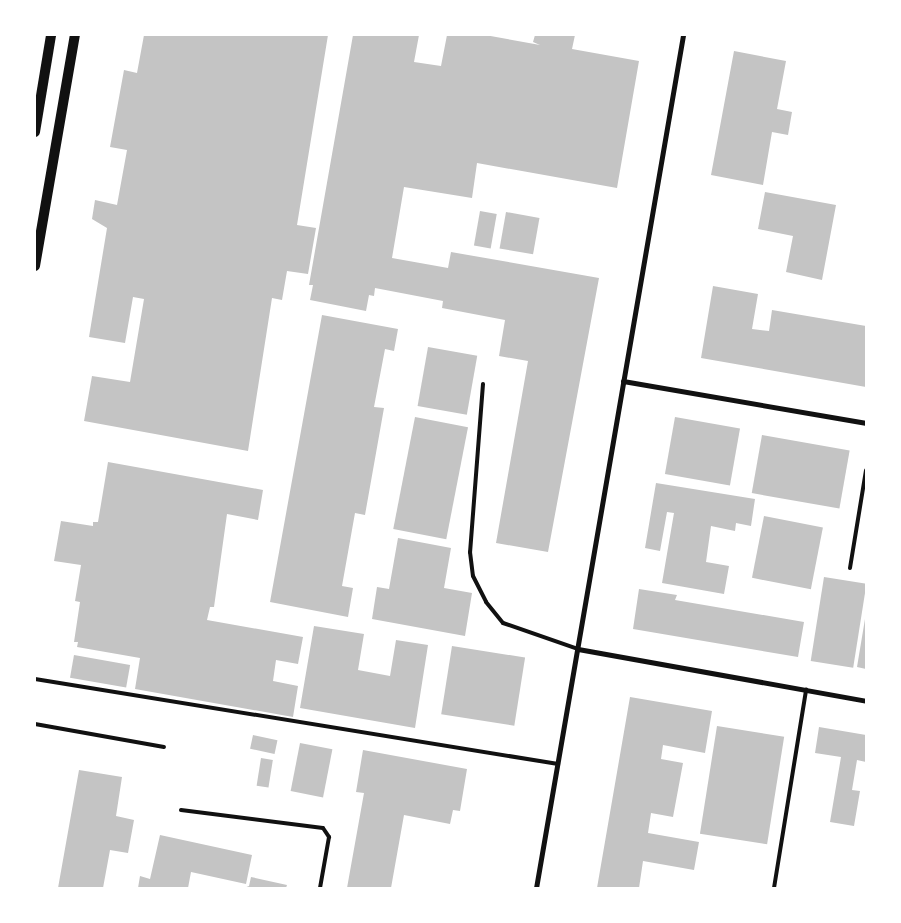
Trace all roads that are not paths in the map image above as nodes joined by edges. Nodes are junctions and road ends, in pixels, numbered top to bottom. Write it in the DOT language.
graph roads {
  1 [pos="51,35"];
  2 [pos="75,35"];
  3 [pos="683,35"];
  4 [pos="35,132"];
  5 [pos="38,224"];
  6 [pos="35,266"];
  7 [pos="624,381"];
  8 [pos="483,384"];
  9 [pos="866,423"];
  10 [pos="866,470"];
  11 [pos="850,568"];
  12 [pos="578,649"];
  13 [pos="35,679"];
  14 [pos="806,690"];
  15 [pos="866,701"];
  16 [pos="35,724"];
  17 [pos="164,747"];
  18 [pos="558,764"];
  19 [pos="181,810"];
  20 [pos="320,888"];
  21 [pos="536,888"];
  22 [pos="774,888"];
  1 -- 4 [label="main road"];
  2 -- 5 [label="main road"];
  3 -- 7 [label="street"];
  5 -- 6 [label="main road"];
  7 -- 9 [label="street"];
  7 -- 12 [label="street"];
  8 -- 12 [label="lane"];
  10 -- 11 [label="lane"];
  12 -- 14 [label="street"];
  12 -- 18 [label="street"];
  13 -- 18 [label="lane"];
  14 -- 15 [label="street"];
  14 -- 22 [label="lane"];
  16 -- 17 [label="lane"];
  18 -- 21 [label="street"];
  19 -- 20 [label="lane"];
}
